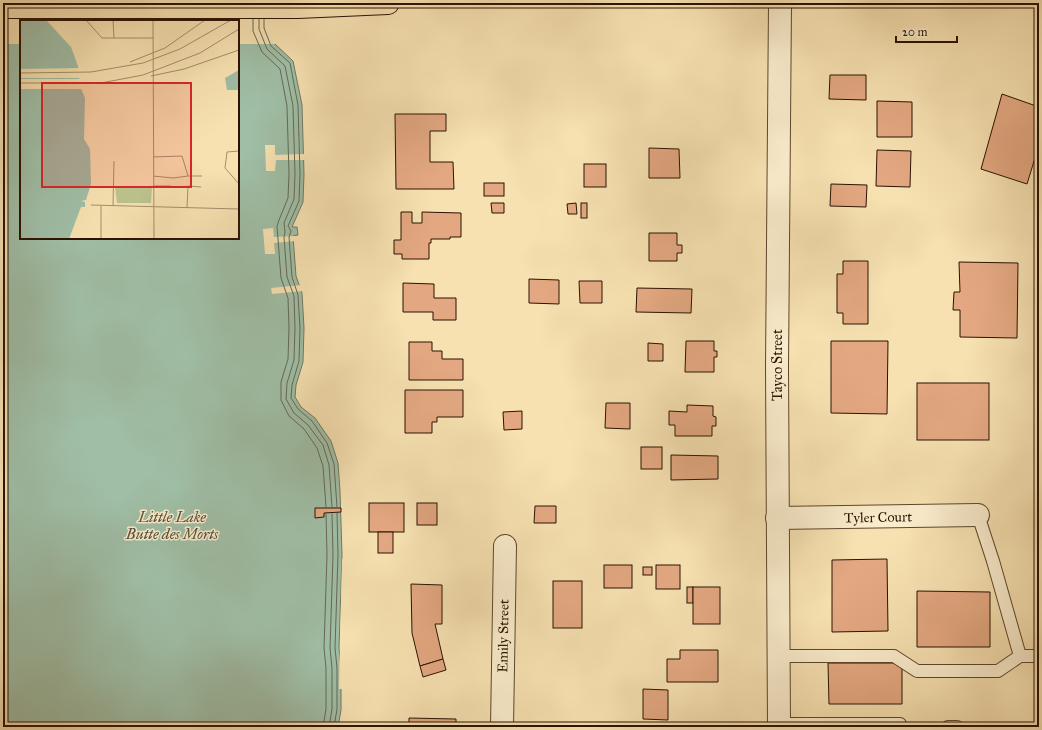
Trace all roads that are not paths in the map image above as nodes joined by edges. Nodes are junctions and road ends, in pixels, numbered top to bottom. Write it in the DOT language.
graph roads {
  1 [pos="388,3"];
  2 [pos="780,3"];
  3 [pos="3,7"];
  4 [pos="978,515"];
  5 [pos="777,518"];
  6 [pos="505,546"];
  7 [pos="778,656"];
  8 [pos="1020,656"];
  9 [pos="1039,656"];
  10 [pos="900,724"];
  11 [pos="780,725"];
  12 [pos="502,727"];
  13 [pos="948,727"];
  14 [pos="957,727"];
  1 -- 3 [label="highway"];
  2 -- 5 [label="street, Tayco Street"];
  4 -- 5 [label="street, Tyler Court"];
  4 -- 8 [label="lane"];
  5 -- 7 [label="street, Tayco Street"];
  6 -- 12 [label="street, Emily Street"];
  7 -- 8 [label="lane"];
  7 -- 11 [label="street, Tayco Street"];
  8 -- 9 [label="lane"];
  10 -- 11 [label="lane"];
  13 -- 14 [label="lane"];
}
